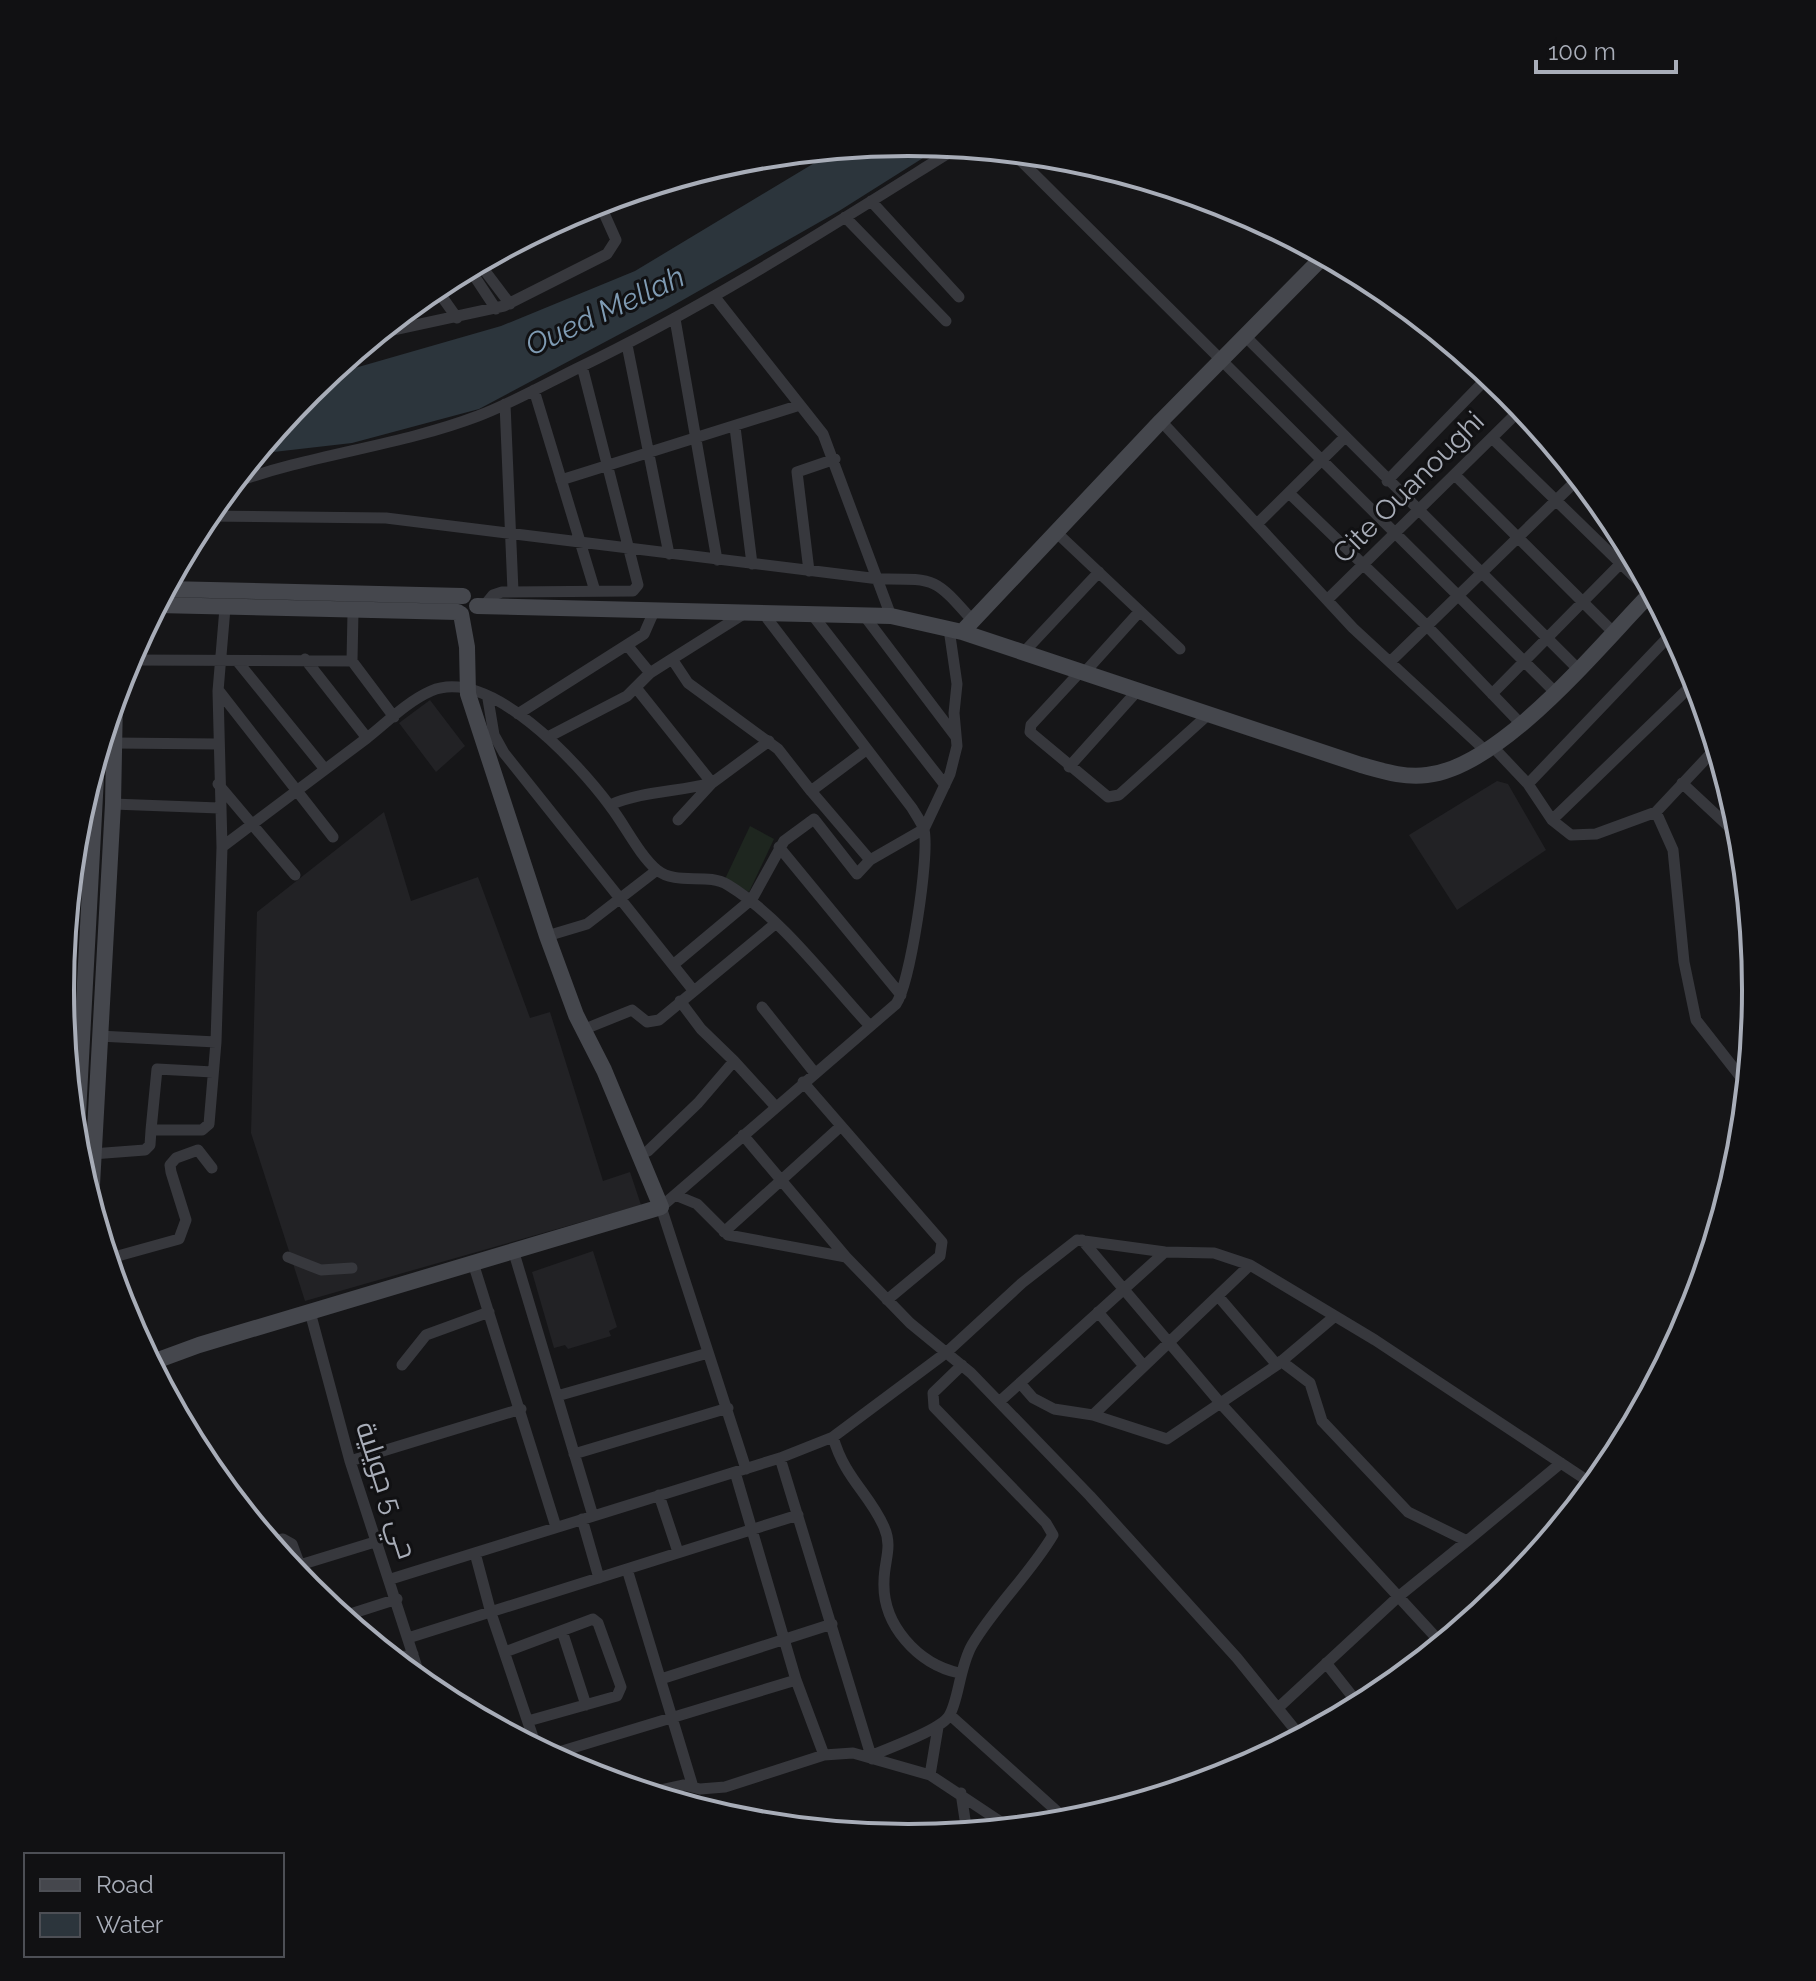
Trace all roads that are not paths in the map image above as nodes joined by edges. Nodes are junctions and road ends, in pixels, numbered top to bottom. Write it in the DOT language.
graph roads {
  1 [pos="942,157"];
  2 [pos="1026,165"];
  3 [pos="871,201"];
  4 [pos="604,214"];
  5 [pos="845,217"];
  6 [pos="1317,264"];
  7 [pos="485,272"];
  8 [pos="475,278"];
  9 [pos="714,296"];
  10 [pos="959,297"];
  11 [pos="443,298"];
  12 [pos="510,304"];
  13 [pos="496,309"];
  14 [pos="457,318"];
  15 [pos="675,319"];
  16 [pos="946,321"];
  17 [pos="400,329"];
  18 [pos="1245,336"];
  19 [pos="627,345"];
  20 [pos="1222,360"];
  21 [pos="582,366"];
  22 [pos="1481,385"];
  23 [pos="534,390"];
  24 [pos="505,404"];
  25 [pos="800,405"];
  26 [pos="1513,417"];
  27 [pos="1161,421"];
  28 [pos="735,427"];
  29 [pos="1345,437"];
  30 [pos="697,438"];
  31 [pos="1492,438"];
  32 [pos="650,453"];
  33 [pos="1324,458"];
  34 [pos="835,459"];
  35 [pos="608,466"];
  36 [pos="1455,475"];
  37 [pos="251,478"];
  38 [pos="561,480"];
  39 [pos="1387,481"];
  40 [pos="1572,485"];
  41 [pos="1289,493"];
  42 [pos="1557,500"];
  43 [pos="1418,512"];
  44 [pos="223,516"];
  45 [pos="1257,524"];
  46 [pos="1056,532"];
  47 [pos="1397,532"];
  48 [pos="511,534"];
  49 [pos="1517,539"];
  50 [pos="580,543"];
  51 [pos="628,549"];
  52 [pos="669,554"];
  53 [pos="717,560"];
  54 [pos="1622,562"];
  55 [pos="752,564"];
  56 [pos="1364,565"];
  57 [pos="809,571"];
  58 [pos="1099,572"];
  59 [pos="1480,574"];
  60 [pos="879,579"];
  61 [pos="177,590"];
  62 [pos="513,591"];
  63 [pos="595,591"];
  64 [pos="1460,594"];
  65 [pos="1327,600"];
  66 [pos="1644,601"];
  67 [pos="1583,603"];
  68 [pos="169,606"];
  69 [pos="225,608"];
  70 [pos="470,608"];
  71 [pos="655,609"];
  72 [pos="1140,611"];
  73 [pos="353,612"];
  74 [pos="755,612"];
  75 [pos="811,613"];
  76 [pos="863,614"];
  77 [pos="891,616"];
  78 [pos="1427,626"];
  79 [pos="961,627"];
  80 [pos="1613,632"];
  81 [pos="1546,638"];
  82 [pos="1665,641"];
  83 [pos="627,645"];
  84 [pos="1180,649"];
  85 [pos="1024,652"];
  86 [pos="305,659"];
  87 [pos="672,659"];
  88 [pos="142,660"];
  89 [pos="352,661"];
  90 [pos="1391,661"];
  91 [pos="1524,661"];
  92 [pos="238,662"];
  93 [pos="221,663"];
  94 [pos="1577,668"];
  95 [pos="1083,672"];
  96 [pos="650,673"];
  97 [pos="637,689"];
  98 [pos="1139,689"];
  99 [pos="468,690"];
  100 [pos="1686,690"];
  101 [pos="218,691"];
  102 [pos="1554,691"];
  103 [pos="1492,694"];
  104 [pos="488,699"];
  105 [pos="1210,713"];
  106 [pos="518,714"];
  107 [pos="394,717"];
  108 [pos="1521,724"];
  109 [pos="114,735"];
  110 [pos="548,737"];
  111 [pos="956,737"];
  112 [pos="367,738"];
  113 [pos="769,741"];
  114 [pos="114,743"];
  115 [pos="217,744"];
  116 [pos="1490,749"];
  117 [pos="866,750"];
  118 [pos="1708,756"];
  119 [pos="1069,767"];
  120 [pos="324,768"];
  121 [pos="712,783"];
  122 [pos="1682,783"];
  123 [pos="217,784"];
  124 [pos="1528,784"];
  125 [pos="945,785"];
  126 [pos="295,788"];
  127 [pos="811,791"];
  128 [pos="113,804"];
  129 [pos="610,805"];
  130 [pos="95,806"];
  131 [pos="219,808"];
  132 [pos="826,810"];
  133 [pos="1656,812"];
  134 [pos="814,819"];
  135 [pos="678,820"];
  136 [pos="1552,820"];
  137 [pos="252,823"];
  138 [pos="1725,823"];
  139 [pos="924,829"];
  140 [pos="333,837"];
  141 [pos="222,847"];
  142 [pos="779,847"];
  143 [pos="86,853"];
  144 [pos="93,857"];
  145 [pos="870,860"];
  146 [pos="657,870"];
  147 [pos="295,875"];
  148 [pos="619,897"];
  149 [pos="752,899"];
  150 [pos="775,924"];
  151 [pos="547,936"];
  152 [pos="673,965"];
  153 [pos="693,990"];
  154 [pos="901,995"];
  155 [pos="680,1001"];
  156 [pos="762,1007"];
  157 [pos="870,1026"];
  158 [pos="585,1029"];
  159 [pos="99,1036"];
  160 [pos="216,1042"];
  161 [pos="734,1061"];
  162 [pos="213,1072"];
  163 [pos="814,1072"];
  164 [pos="1737,1073"];
  165 [pos="803,1082"];
  166 [pos="776,1107"];
  167 [pos="85,1123"];
  168 [pos="841,1126"];
  169 [pos="151,1130"];
  170 [pos="87,1133"];
  171 [pos="743,1135"];
  172 [pos="90,1153"];
  173 [pos="638,1154"];
  174 [pos="212,1168"];
  175 [pos="781,1180"];
  176 [pos="675,1195"];
  177 [pos="661,1207"];
  178 [pos="724,1232"];
  179 [pos="1081,1240"];
  180 [pos="1165,1252"];
  181 [pos="514,1253"];
  182 [pos="117,1256"];
  183 [pos="288,1257"];
  184 [pos="846,1257"];
  185 [pos="1250,1265"];
  186 [pos="474,1266"];
  187 [pos="352,1268"];
  188 [pos="1124,1289"];
  189 [pos="1218,1296"];
  190 [pos="887,1300"];
  191 [pos="310,1312"];
  192 [pos="489,1312"];
  193 [pos="1098,1312"];
  194 [pos="1335,1316"];
  195 [pos="1169,1343"];
  196 [pos="947,1352"];
  197 [pos="708,1353"];
  198 [pos="160,1359"];
  199 [pos="1279,1363"];
  200 [pos="402,1365"];
  201 [pos="962,1365"];
  202 [pos="1144,1366"];
  203 [pos="1020,1383"];
  204 [pos="557,1396"];
  205 [pos="999,1402"];
  206 [pos="1222,1405"];
  207 [pos="728,1408"];
  208 [pos="521,1409"];
  209 [pos="1093,1415"];
  210 [pos="833,1437"];
  211 [pos="574,1454"];
  212 [pos="780,1458"];
  213 [pos="350,1461"];
  214 [pos="1561,1463"];
  215 [pos="740,1470"];
  216 [pos="1584,1479"];
  217 [pos="659,1495"];
  218 [pos="798,1515"];
  219 [pos="588,1517"];
  220 [pos="556,1527"];
  221 [pos="751,1529"];
  222 [pos="378,1541"];
  223 [pos="1467,1541"];
  224 [pos="678,1552"];
  225 [pos="475,1553"];
  226 [pos="303,1564"];
  227 [pos="627,1569"];
  228 [pos="599,1578"];
  229 [pos="391,1579"];
  230 [pos="1398,1597"];
  231 [pos="397,1599"];
  232 [pos="353,1613"];
  233 [pos="491,1613"];
  234 [pos="832,1624"];
  235 [pos="562,1631"];
  236 [pos="1435,1637"];
  237 [pos="408,1638"];
  238 [pos="784,1638"];
  239 [pos="505,1652"];
  240 [pos="413,1654"];
  241 [pos="405,1656"];
  242 [pos="416,1663"];
  243 [pos="1326,1663"];
  244 [pos="959,1673"];
  245 [pos="661,1679"];
  246 [pos="796,1680"];
  247 [pos="1352,1696"];
  248 [pos="586,1705"];
  249 [pos="1278,1708"];
  250 [pos="950,1715"];
  251 [pos="674,1717"];
  252 [pos="528,1721"];
  253 [pos="938,1727"];
  254 [pos="1295,1729"];
  255 [pos="532,1735"];
  256 [pos="565,1750"];
  257 [pos="824,1755"];
  258 [pos="872,1757"];
  259 [pos="930,1775"];
  260 [pos="693,1787"];
  261 [pos="672,1790"];
  262 [pos="961,1793"];
  263 [pos="1056,1810"];
  264 [pos="998,1819"];
  265 [pos="965,1823"];
  1 -- 3 [label="street"];
  2 -- 20 [label="street"];
  3 -- 5 [label="street"];
  3 -- 10 [label="street"];
  4 -- 12 [label="street"];
  5 -- 9 [label="street"];
  5 -- 16 [label="street"];
  6 -- 18 [label="street"];
  7 -- 12 [label="street"];
  8 -- 13 [label="street"];
  9 -- 15 [label="street"];
  9 -- 25 [label="street"];
  11 -- 14 [label="street"];
  12 -- 13 [label="street"];
  13 -- 14 [label="street"];
  14 -- 17 [label="street"];
  15 -- 19 [label="street"];
  15 -- 30 [label="street"];
  18 -- 20 [label="street"];
  18 -- 29 [label="street"];
  19 -- 21 [label="street"];
  19 -- 32 [label="street"];
  20 -- 27 [label="street"];
  20 -- 33 [label="street"];
  21 -- 23 [label="street"];
  21 -- 35 [label="street"];
  22 -- 39 [label="street"];
  23 -- 24 [label="street"];
  23 -- 38 [label="street"];
  24 -- 37 [label="street"];
  24 -- 48 [label="street"];
  25 -- 28 [label="street"];
  25 -- 34 [label="street"];
  26 -- 31 [label="street, Cite Ouanoughi"];
  27 -- 45 [label="street"];
  27 -- 46 [label="street"];
  28 -- 30 [label="street"];
  28 -- 55 [label="street"];
  29 -- 33 [label="street"];
  29 -- 39 [label="street"];
  30 -- 32 [label="street"];
  30 -- 53 [label="street"];
  31 -- 36 [label="street, Cite Ouanoughi"];
  31 -- 42 [label="street"];
  32 -- 35 [label="street"];
  32 -- 52 [label="street"];
  33 -- 41 [label="street"];
  33 -- 47 [label="street"];
  34 -- 57 [label="street"];
  34 -- 60 [label="street"];
  35 -- 38 [label="street"];
  35 -- 51 [label="street"];
  36 -- 43 [label="street, Cite Ouanoughi"];
  36 -- 49 [label="street"];
  38 -- 50 [label="street"];
  39 -- 43 [label="street"];
  40 -- 42 [label="street"];
  41 -- 45 [label="street"];
  41 -- 56 [label="street"];
  42 -- 49 [label="street"];
  42 -- 54 [label="street"];
  43 -- 47 [label="street, Cite Ouanoughi"];
  43 -- 59 [label="street"];
  44 -- 48 [label="street"];
  45 -- 65 [label="street"];
  46 -- 58 [label="street"];
  46 -- 79 [label="street"];
  47 -- 56 [label="street, Cite Ouanoughi"];
  47 -- 64 [label="street"];
  48 -- 50 [label="street"];
  48 -- 62 [label="street"];
  49 -- 59 [label="street"];
  49 -- 67 [label="street"];
  50 -- 51 [label="street"];
  50 -- 63 [label="street"];
  51 -- 52 [label="street"];
  51 -- 63 [label="street"];
  52 -- 53 [label="street"];
  53 -- 55 [label="street"];
  54 -- 67 [label="street"];
  55 -- 57 [label="street"];
  56 -- 65 [label="street, Cite Ouanoughi"];
  56 -- 78 [label="street"];
  57 -- 60 [label="street"];
  58 -- 72 [label="street"];
  58 -- 85 [label="street"];
  59 -- 64 [label="street"];
  59 -- 81 [label="street"];
  60 -- 77 [label="street"];
  60 -- 79 [label="street"];
  61 -- 70 [label="street"];
  62 -- 63 [label="street"];
  62 -- 70 [label="street"];
  64 -- 78 [label="street"];
  64 -- 91 [label="street"];
  65 -- 90 [label="street"];
  66 -- 80 [label="street"];
  67 -- 80 [label="street"];
  67 -- 81 [label="street"];
  68 -- 69 [label="street"];
  69 -- 73 [label="street"];
  69 -- 93 [label="street"];
  70 -- 71 [label="street"];
  70 -- 73 [label="street"];
  70 -- 99 [label="street"];
  71 -- 74 [label="street"];
  71 -- 83 [label="street"];
  72 -- 84 [label="street"];
  72 -- 95 [label="street"];
  73 -- 89 [label="street"];
  74 -- 75 [label="street"];
  74 -- 87 [label="street"];
  74 -- 117 [label="street"];
  75 -- 76 [label="street"];
  75 -- 125 [label="street"];
  76 -- 77 [label="street"];
  76 -- 111 [label="street"];
  77 -- 79 [label="street"];
  78 -- 90 [label="street"];
  78 -- 103 [label="street"];
  79 -- 85 [label="street"];
  79 -- 111 [label="street"];
  80 -- 94 [label="street"];
  81 -- 91 [label="street"];
  81 -- 94 [label="street"];
  82 -- 124 [label="street"];
  83 -- 96 [label="street"];
  83 -- 106 [label="street"];
  85 -- 95 [label="street"];
  86 -- 89 [label="street"];
  86 -- 92 [label="street"];
  86 -- 112 [label="street"];
  87 -- 96 [label="street"];
  87 -- 113 [label="street"];
  88 -- 93 [label="street"];
  89 -- 107 [label="street"];
  90 -- 116 [label="street"];
  91 -- 102 [label="street"];
  91 -- 103 [label="street"];
  92 -- 93 [label="street"];
  92 -- 120 [label="street"];
  93 -- 101 [label="street"];
  94 -- 102 [label="street"];
  95 -- 98 [label="street"];
  95 -- 119 [label="street"];
  96 -- 97 [label="street"];
  97 -- 110 [label="street"];
  97 -- 121 [label="street"];
  98 -- 105 [label="street"];
  98 -- 119 [label="street"];
  99 -- 104 [label="street"];
  99 -- 107 [label="street"];
  99 -- 151 [label="street"];
  100 -- 136 [label="street"];
  101 -- 115 [label="street"];
  101 -- 126 [label="street"];
  102 -- 108 [label="street"];
  103 -- 108 [label="street"];
  104 -- 106 [label="street"];
  104 -- 148 [label="street"];
  105 -- 116 [label="street"];
  105 -- 119 [label="street"];
  106 -- 110 [label="street"];
  107 -- 112 [label="street"];
  108 -- 116 [label="street"];
  109 -- 114 [label="street"];
  110 -- 129 [label="street"];
  111 -- 125 [label="street"];
  112 -- 120 [label="street"];
  113 -- 121 [label="street"];
  113 -- 127 [label="street"];
  114 -- 115 [label="street"];
  114 -- 128 [label="street"];
  115 -- 123 [label="street"];
  116 -- 124 [label="street"];
  117 -- 127 [label="street"];
  117 -- 139 [label="street"];
  118 -- 122 [label="street"];
  120 -- 126 [label="street"];
  121 -- 129 [label="street"];
  121 -- 135 [label="street"];
  122 -- 133 [label="street"];
  122 -- 138 [label="street"];
  123 -- 131 [label="street"];
  123 -- 137 [label="street"];
  124 -- 136 [label="street"];
  125 -- 139 [label="street"];
  126 -- 137 [label="street"];
  126 -- 140 [label="street"];
  127 -- 132 [label="street"];
  128 -- 131 [label="street"];
  128 -- 159 [label="street"];
  129 -- 146 [label="street"];
  130 -- 144 [label="street"];
  131 -- 141 [label="street"];
  132 -- 134 [label="street"];
  132 -- 145 [label="street"];
  133 -- 136 [label="street"];
  133 -- 164 [label="street"];
  134 -- 142 [label="street"];
  134 -- 145 [label="street"];
  137 -- 141 [label="street"];
  137 -- 147 [label="street"];
  139 -- 145 [label="street"];
  139 -- 154 [label="street"];
  141 -- 160 [label="street"];
  142 -- 149 [label="street"];
  142 -- 154 [label="street"];
  143 -- 144 [label="street"];
  144 -- 167 [label="street"];
  146 -- 148 [label="street"];
  146 -- 149 [label="street"];
  148 -- 151 [label="street"];
  148 -- 152 [label="street"];
  149 -- 150 [label="street"];
  149 -- 152 [label="street"];
  150 -- 153 [label="street"];
  150 -- 157 [label="street"];
  151 -- 158 [label="street"];
  152 -- 153 [label="street"];
  153 -- 155 [label="street"];
  154 -- 157 [label="street"];
  155 -- 158 [label="street"];
  155 -- 161 [label="street"];
  156 -- 163 [label="street"];
  157 -- 163 [label="street"];
  158 -- 173 [label="street"];
  159 -- 160 [label="street"];
  159 -- 170 [label="street"];
  160 -- 162 [label="street"];
  161 -- 166 [label="street"];
  161 -- 173 [label="street"];
  162 -- 169 [label="street"];
  162 -- 169 [label="street"];
  163 -- 165 [label="street"];
  165 -- 166 [label="street"];
  165 -- 168 [label="street"];
  166 -- 171 [label="street"];
  168 -- 175 [label="street"];
  168 -- 190 [label="street"];
  169 -- 172 [label="street"];
  171 -- 175 [label="street"];
  171 -- 176 [label="street"];
  173 -- 177 [label="street"];
  174 -- 182 [label="street"];
  175 -- 178 [label="street"];
  175 -- 184 [label="street"];
  176 -- 177 [label="street"];
  176 -- 178 [label="street"];
  177 -- 181 [label="street"];
  177 -- 197 [label="street"];
  178 -- 184 [label="street"];
  179 -- 180 [label="street"];
  179 -- 188 [label="street"];
  179 -- 196 [label="street"];
  180 -- 185 [label="street"];
  180 -- 188 [label="street"];
  181 -- 186 [label="street"];
  181 -- 204 [label="street"];
  183 -- 187 [label="street"];
  184 -- 190 [label="street"];
  185 -- 189 [label="street"];
  185 -- 194 [label="street"];
  186 -- 191 [label="street"];
  186 -- 192 [label="street"];
  188 -- 193 [label="street"];
  188 -- 195 [label="street"];
  189 -- 195 [label="street"];
  189 -- 199 [label="street"];
  190 -- 196 [label="street"];
  191 -- 198 [label="street"];
  191 -- 213 [label="street, حي 5 جويلية"];
  192 -- 200 [label="street"];
  192 -- 208 [label="street"];
  193 -- 202 [label="street"];
  193 -- 203 [label="street"];
  194 -- 199 [label="street"];
  194 -- 214 [label="street"];
  195 -- 202 [label="street"];
  195 -- 206 [label="street"];
  196 -- 201 [label="street"];
  196 -- 210 [label="street"];
  197 -- 204 [label="street"];
  197 -- 207 [label="street"];
  199 -- 206 [label="street"];
  199 -- 223 [label="street"];
  201 -- 205 [label="street"];
  201 -- 244 [label="street"];
  202 -- 209 [label="street"];
  203 -- 205 [label="street"];
  203 -- 209 [label="street"];
  204 -- 211 [label="street"];
  205 -- 249 [label="street"];
  206 -- 209 [label="street"];
  206 -- 230 [label="street"];
  207 -- 211 [label="street"];
  207 -- 215 [label="street"];
  208 -- 213 [label="street"];
  208 -- 220 [label="street"];
  210 -- 212 [label="street"];
  210 -- 244 [label="street"];
  211 -- 219 [label="street"];
  212 -- 215 [label="street"];
  212 -- 218 [label="street"];
  213 -- 222 [label="street, حي 5 جويلية"];
  214 -- 216 [label="street"];
  214 -- 223 [label="street"];
  215 -- 217 [label="street"];
  215 -- 221 [label="street"];
  217 -- 219 [label="street"];
  217 -- 224 [label="street"];
  218 -- 221 [label="street"];
  218 -- 234 [label="street"];
  219 -- 220 [label="street"];
  219 -- 228 [label="street"];
  220 -- 225 [label="street"];
  221 -- 224 [label="street"];
  221 -- 238 [label="street"];
  222 -- 226 [label="street"];
  222 -- 229 [label="street, حي 5 جويلية"];
  223 -- 230 [label="street"];
  224 -- 227 [label="street"];
  225 -- 229 [label="street"];
  225 -- 233 [label="street"];
  227 -- 228 [label="street"];
  227 -- 245 [label="street"];
  228 -- 233 [label="street"];
  229 -- 231 [label="street, حي 5 جويلية"];
  230 -- 236 [label="street"];
  230 -- 243 [label="street"];
  231 -- 232 [label="street"];
  231 -- 237 [label="street, حي 5 جويلية"];
  233 -- 237 [label="street"];
  233 -- 239 [label="street"];
  234 -- 238 [label="street"];
  234 -- 258 [label="street"];
  235 -- 239 [label="street"];
  235 -- 248 [label="street"];
  235 -- 248 [label="street"];
  237 -- 240 [label="street, حي 5 جويلية"];
  238 -- 245 [label="street"];
  238 -- 246 [label="street"];
  239 -- 252 [label="street"];
  240 -- 241 [label="street"];
  240 -- 242 [label="street, حي 5 جويلية"];
  243 -- 247 [label="street"];
  243 -- 249 [label="street"];
  244 -- 250 [label="street"];
  245 -- 251 [label="street"];
  246 -- 251 [label="street"];
  246 -- 257 [label="street"];
  248 -- 252 [label="street"];
  249 -- 254 [label="street"];
  250 -- 253 [label="street"];
  250 -- 263 [label="street"];
  251 -- 256 [label="street"];
  251 -- 260 [label="street"];
  252 -- 255 [label="street"];
  253 -- 258 [label="street"];
  253 -- 259 [label="street"];
  257 -- 258 [label="street"];
  257 -- 260 [label="street"];
  258 -- 259 [label="street"];
  259 -- 262 [label="street"];
  260 -- 261 [label="street"];
  262 -- 264 [label="street"];
  262 -- 265 [label="street"];
}
